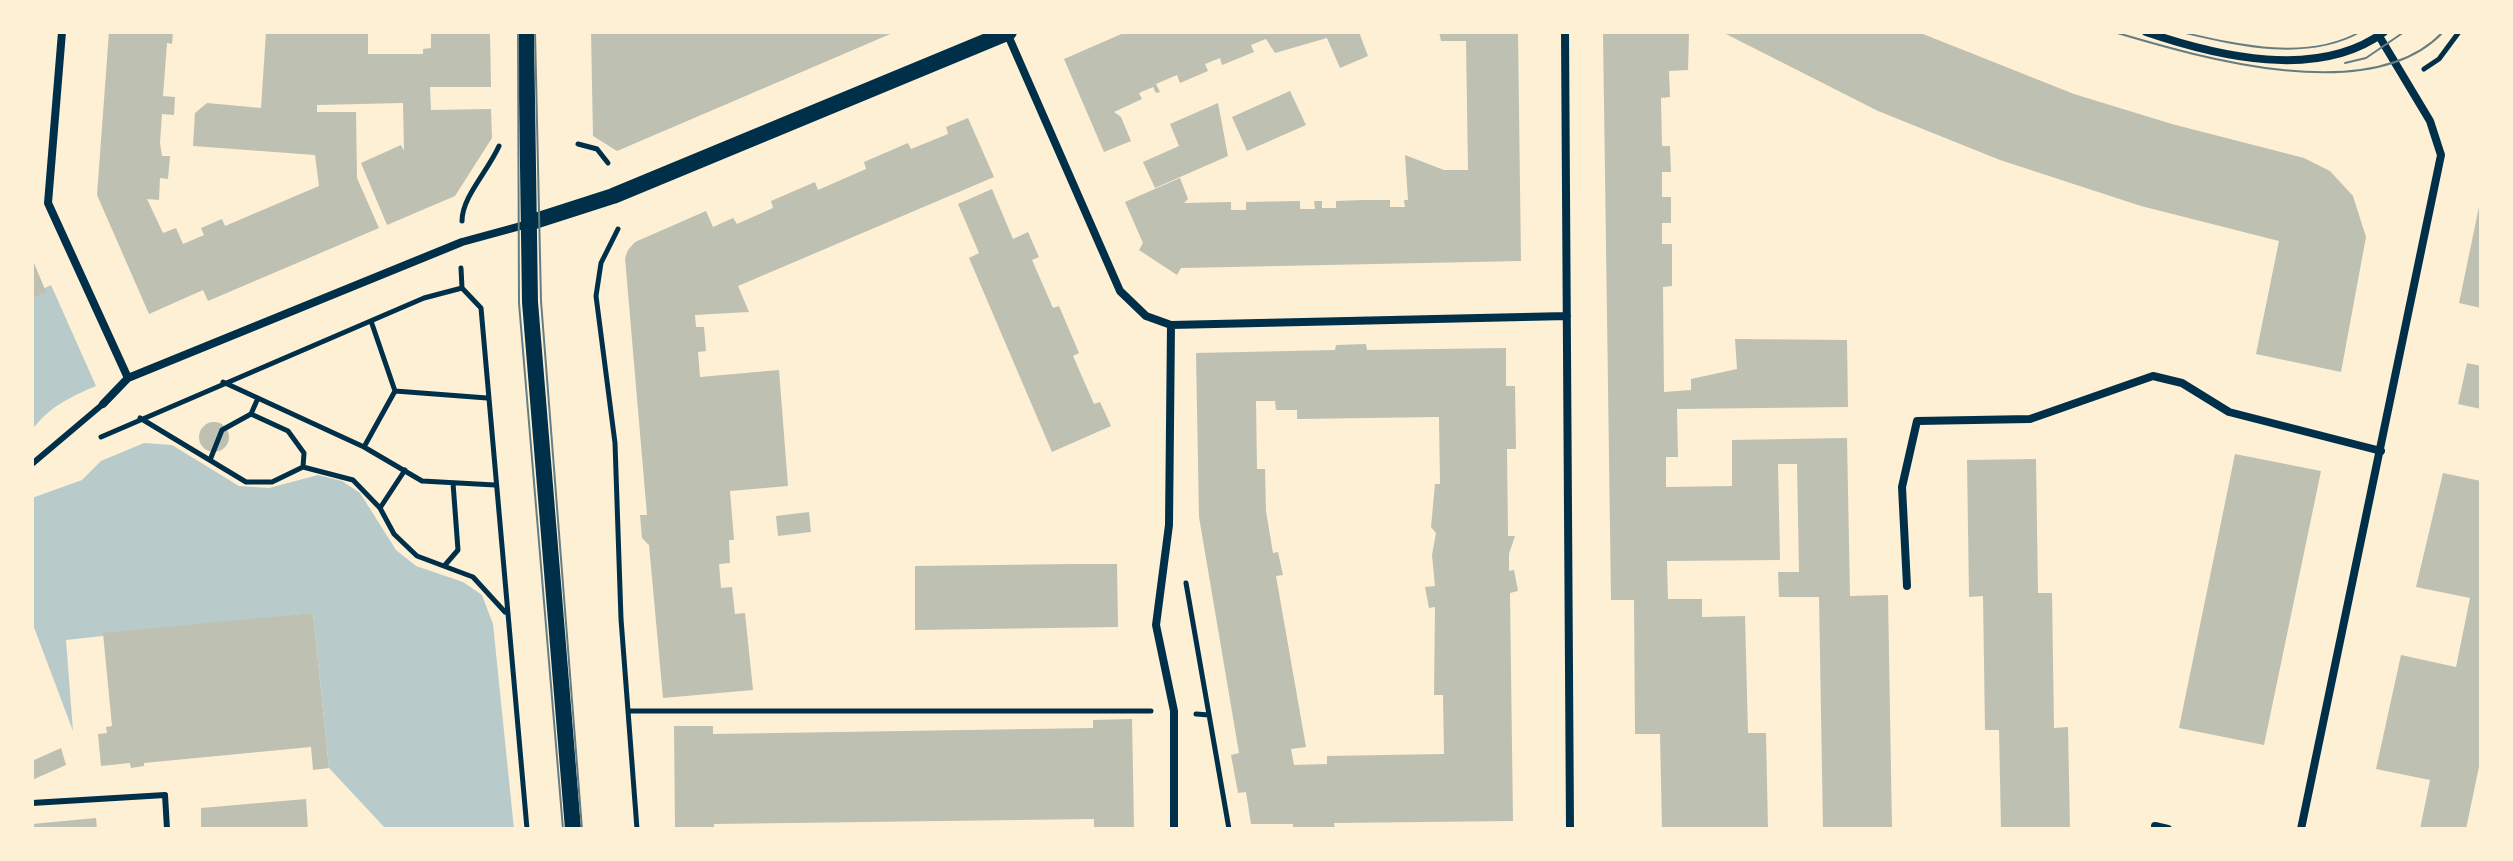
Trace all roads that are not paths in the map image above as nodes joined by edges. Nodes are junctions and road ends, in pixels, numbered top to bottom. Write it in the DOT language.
graph roads {
  1 [pos="62,32"];
  2 [pos="526,32"];
  3 [pos="1008,32"];
  4 [pos="1565,32"];
  5 [pos="2146,32"];
  6 [pos="2382,34"];
  7 [pos="529,223"];
  8 [pos="1567,316"];
  9 [pos="1171,325"];
  10 [pos="128,378"];
  11 [pos="103,404"];
  12 [pos="2381,451"];
  13 [pos="32,464"];
  14 [pos="1907,586"];
  15 [pos="32,803"];
  16 [pos="2155,827"];
  17 [pos="167,829"];
  18 [pos="573,829"];
  19 [pos="1174,829"];
  20 [pos="1570,829"];
  21 [pos="2168,829"];
  22 [pos="2301,829"];
  1 -- 10 [label="street"];
  2 -- 7 [label="main road"];
  3 -- 7 [label="main road"];
  3 -- 9 [label="street"];
  4 -- 8 [label="street"];
  5 -- 6 [label="street"];
  6 -- 12 [label="street"];
  7 -- 10 [label="street"];
  7 -- 18 [label="main road"];
  8 -- 9 [label="street"];
  8 -- 20 [label="street"];
  9 -- 19 [label="street"];
  10 -- 11 [label="street"];
  11 -- 13 [label="lane"];
  12 -- 14 [label="street"];
  12 -- 22 [label="street"];
  15 -- 17 [label="lane"];
  16 -- 21 [label="street"];
}
